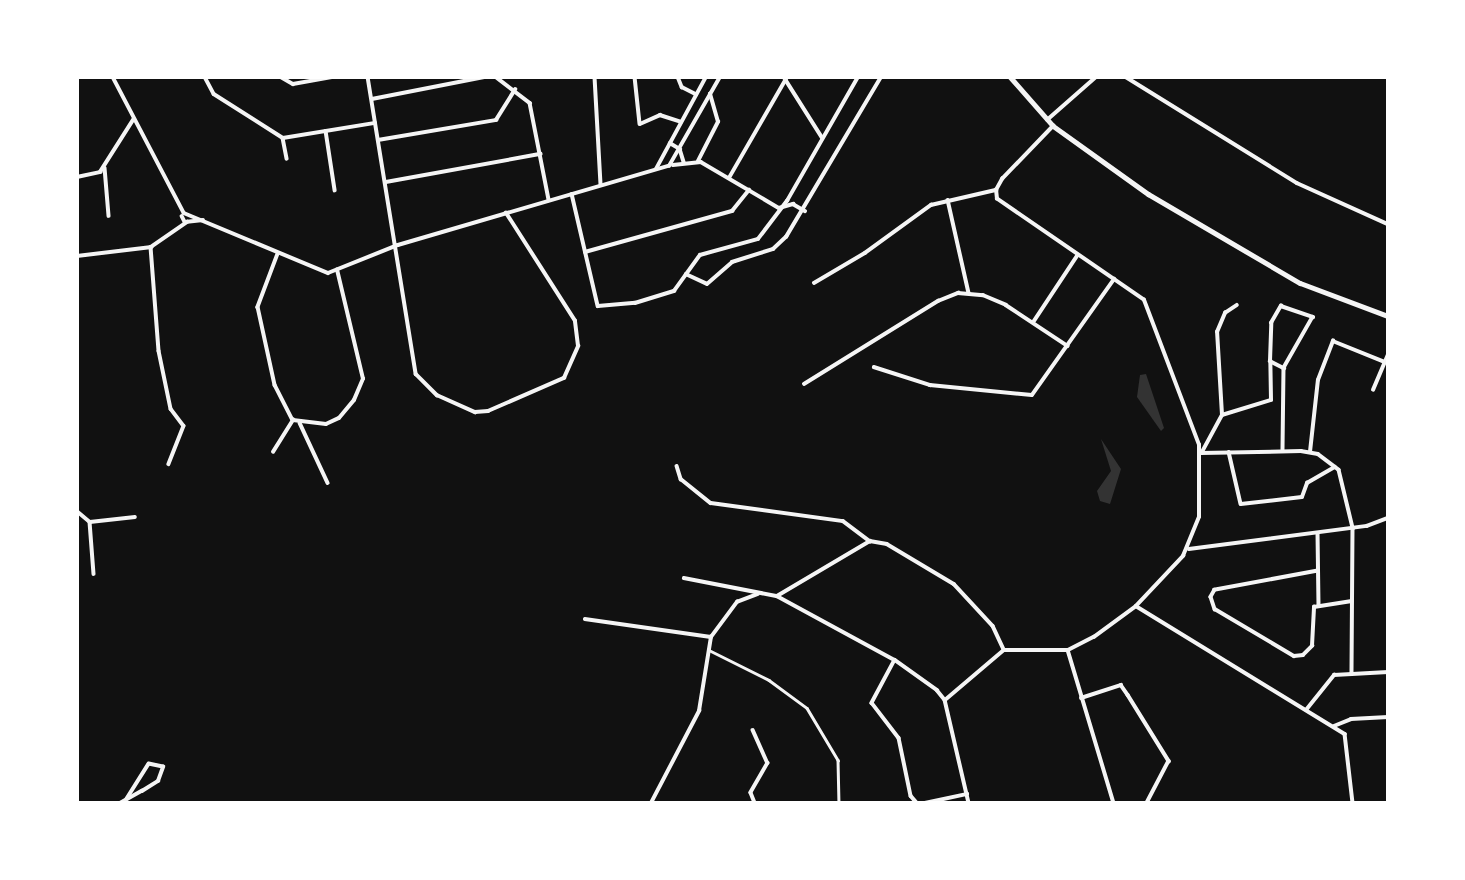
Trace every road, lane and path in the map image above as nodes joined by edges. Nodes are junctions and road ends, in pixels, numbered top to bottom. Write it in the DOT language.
graph roads {
  1 [pos="113,77"];
  2 [pos="205,77"];
  3 [pos="281,77"];
  4 [pos="331,77"];
  5 [pos="368,77"];
  6 [pos="484,77"];
  7 [pos="496,77"];
  8 [pos="595,77"];
  9 [pos="635,77"];
  10 [pos="678,77"];
  11 [pos="706,77"];
  12 [pos="720,77"];
  13 [pos="858,77"];
  14 [pos="881,77"];
  15 [pos="1096,77"];
  16 [pos="1126,77"];
  17 [pos="785,78"];
  18 [pos="1013,78"];
  19 [pos="515,90"];
  20 [pos="696,94"];
  21 [pos="710,94"];
  22 [pos="372,99"];
  23 [pos="133,120"];
  24 [pos="1047,120"];
  25 [pos="681,122"];
  26 [pos="375,123"];
  27 [pos="1053,126"];
  28 [pos="326,131"];
  29 [pos="284,138"];
  30 [pos="822,138"];
  31 [pos="379,140"];
  32 [pos="670,143"];
  33 [pos="680,149"];
  34 [pos="540,154"];
  35 [pos="287,159"];
  36 [pos="698,161"];
  37 [pos="684,162"];
  38 [pos="105,166"];
  39 [pos="669,166"];
  40 [pos="656,169"];
  41 [pos="77,177"];
  42 [pos="729,178"];
  43 [pos="386,182"];
  44 [pos="601,186"];
  45 [pos="335,190"];
  46 [pos="749,190"];
  47 [pos="996,190"];
  48 [pos="572,194"];
  49 [pos="549,200"];
  50 [pos="948,200"];
  51 [pos="779,208"];
  52 [pos="805,211"];
  53 [pos="190,213"];
  54 [pos="506,213"];
  55 [pos="183,214"];
  56 [pos="109,216"];
  57 [pos="205,220"];
  58 [pos="188,222"];
  59 [pos="1388,224"];
  60 [pos="173,230"];
  61 [pos="398,245"];
  62 [pos="152,247"];
  63 [pos="585,252"];
  64 [pos="278,254"];
  65 [pos="77,256"];
  66 [pos="1077,256"];
  67 [pos="337,270"];
  68 [pos="686,274"];
  69 [pos="1114,279"];
  70 [pos="814,283"];
  71 [pos="969,293"];
  72 [pos="1237,304"];
  73 [pos="1388,316"];
  74 [pos="1034,321"];
  75 [pos="1068,346"];
  76 [pos="1388,355"];
  77 [pos="1270,361"];
  78 [pos="1385,362"];
  79 [pos="874,367"];
  80 [pos="1284,368"];
  81 [pos="804,384"];
  82 [pos="1373,390"];
  83 [pos="1222,415"];
  84 [pos="293,420"];
  85 [pos="300,423"];
  86 [pos="1283,451"];
  87 [pos="273,452"];
  88 [pos="1229,452"];
  89 [pos="1310,452"];
  90 [pos="1201,453"];
  91 [pos="169,464"];
  92 [pos="677,466"];
  93 [pos="1336,466"];
  94 [pos="328,483"];
  95 [pos="77,511"];
  96 [pos="135,517"];
  97 [pos="1388,518"];
  98 [pos="90,522"];
  99 [pos="1353,528"];
  100 [pos="1318,533"];
  101 [pos="870,541"];
  102 [pos="1189,549"];
  103 [pos="1318,570"];
  104 [pos="94,574"];
  105 [pos="684,578"];
  106 [pos="764,593"];
  107 [pos="777,596"];
  108 [pos="1352,601"];
  109 [pos="1136,606"];
  110 [pos="1319,606"];
  111 [pos="585,619"];
  112 [pos="711,637"];
  113 [pos="709,650"];
  114 [pos="1004,650"];
  115 [pos="1068,650"];
  116 [pos="895,660"];
  117 [pos="1388,672"];
  118 [pos="1352,674"];
  119 [pos="1081,698"];
  120 [pos="944,700"];
  121 [pos="1306,710"];
  122 [pos="1388,718"];
  123 [pos="1334,726"];
  124 [pos="753,730"];
  125 [pos="967,794"];
  126 [pos="127,799"];
  127 [pos="120,803"];
  128 [pos="652,803"];
  129 [pos="755,803"];
  130 [pos="839,803"];
  131 [pos="917,803"];
  132 [pos="925,803"];
  133 [pos="970,803"];
  134 [pos="1114,803"];
  135 [pos="1147,803"];
  136 [pos="1353,803"];
  1 -- 23 [label="street"];
  2 -- 29 [label="street"];
  3 -- 4 [label="street"];
  5 -- 22 [label="street"];
  6 -- 22 [label="street"];
  7 -- 19 [label="street"];
  8 -- 44 [label="street"];
  9 -- 25 [label="street"];
  10 -- 20 [label="street"];
  11 -- 20 [label="street"];
  12 -- 21 [label="street"];
  13 -- 30 [label="street"];
  14 -- 52 [label="street"];
  15 -- 24 [label="street"];
  16 -- 59 [label="street"];
  17 -- 30 [label="street"];
  17 -- 42 [label="street"];
  18 -- 24 [label="main road"];
  19 -- 31 [label="street"];
  19 -- 34 [label="street"];
  20 -- 25 [label="street"];
  21 -- 33 [label="street"];
  21 -- 36 [label="street"];
  22 -- 26 [label="street"];
  23 -- 38 [label="street"];
  23 -- 55 [label="street"];
  24 -- 27 [label="main road"];
  25 -- 32 [label="street"];
  26 -- 28 [label="street"];
  26 -- 31 [label="street"];
  27 -- 47 [label="street"];
  27 -- 73 [label="main road"];
  28 -- 29 [label="street"];
  28 -- 45 [label="street"];
  29 -- 35 [label="street"];
  30 -- 51 [label="street"];
  31 -- 43 [label="street"];
  32 -- 33 [label="street"];
  32 -- 40 [label="street"];
  33 -- 37 [label="street"];
  33 -- 39 [label="street"];
  34 -- 43 [label="street"];
  34 -- 49 [label="street"];
  36 -- 37 [label="street"];
  36 -- 42 [label="street"];
  37 -- 39 [label="street"];
  38 -- 41 [label="street"];
  38 -- 56 [label="street"];
  39 -- 40 [label="street"];
  40 -- 44 [label="street"];
  42 -- 46 [label="street"];
  43 -- 61 [label="street"];
  44 -- 48 [label="street"];
  46 -- 51 [label="street"];
  46 -- 63 [label="street"];
  47 -- 50 [label="street"];
  47 -- 66 [label="street"];
  48 -- 49 [label="street"];
  48 -- 63 [label="street"];
  49 -- 54 [label="street"];
  50 -- 70 [label="street"];
  50 -- 71 [label="street"];
  51 -- 52 [label="street"];
  51 -- 68 [label="street"];
  52 -- 68 [label="street"];
  53 -- 55 [label="street"];
  53 -- 57 [label="street"];
  53 -- 58 [label="street"];
  54 -- 61 [label="street"];
  54 -- 61 [label="street"];
  55 -- 58 [label="street"];
  55 -- 60 [label="street"];
  57 -- 58 [label="street"];
  57 -- 64 [label="street"];
  58 -- 60 [label="street"];
  60 -- 62 [label="street"];
  61 -- 67 [label="street"];
  62 -- 65 [label="street"];
  62 -- 91 [label="street"];
  63 -- 68 [label="street"];
  64 -- 67 [label="street"];
  64 -- 84 [label="street"];
  66 -- 69 [label="street"];
  66 -- 74 [label="street"];
  67 -- 85 [label="street"];
  69 -- 75 [label="street"];
  69 -- 90 [label="street"];
  71 -- 74 [label="street"];
  71 -- 81 [label="street"];
  72 -- 83 [label="street"];
  74 -- 75 [label="street"];
  75 -- 79 [label="street"];
  76 -- 78 [label="street"];
  77 -- 80 [label="street"];
  77 -- 80 [label="street"];
  77 -- 83 [label="street"];
  78 -- 82 [label="street"];
  78 -- 89 [label="street"];
  80 -- 86 [label="street"];
  83 -- 90 [label="street"];
  84 -- 85 [label="street"];
  84 -- 87 [label="street"];
  85 -- 94 [label="street"];
  86 -- 88 [label="street"];
  86 -- 89 [label="street"];
  88 -- 90 [label="street"];
  88 -- 93 [label="street"];
  89 -- 93 [label="street"];
  90 -- 102 [label="street"];
  92 -- 101 [label="street"];
  93 -- 99 [label="street"];
  95 -- 98 [label="street"];
  96 -- 98 [label="street"];
  97 -- 99 [label="street"];
  98 -- 104 [label="street"];
  99 -- 100 [label="street"];
  99 -- 108 [label="street"];
  100 -- 102 [label="street"];
  100 -- 103 [label="street"];
  101 -- 107 [label="street"];
  101 -- 114 [label="street"];
  102 -- 109 [label="street"];
  103 -- 110 [label="street"];
  103 -- 110 [label="street"];
  105 -- 106 [label="street"];
  106 -- 107 [label="street"];
  106 -- 112 [label="street"];
  107 -- 116 [label="street"];
  108 -- 110 [label="street"];
  108 -- 118 [label="street"];
  109 -- 115 [label="street"];
  109 -- 121 [label="street"];
  111 -- 112 [label="street"];
  112 -- 113 [label="street"];
  113 -- 128 [label="street"];
  113 -- 130 [label="street"];
  114 -- 115 [label="street"];
  114 -- 120 [label="street"];
  115 -- 119 [label="street"];
  116 -- 120 [label="street"];
  116 -- 131 [label="street"];
  117 -- 118 [label="street"];
  118 -- 121 [label="street"];
  119 -- 134 [label="street"];
  119 -- 135 [label="street"];
  120 -- 125 [label="street"];
  121 -- 123 [label="street"];
  122 -- 123 [label="street"];
  123 -- 136 [label="street"];
  124 -- 129 [label="street"];
  125 -- 132 [label="street"];
  125 -- 133 [label="street"];
  126 -- 126 [label="street"];
  126 -- 127 [label="street"];
}
